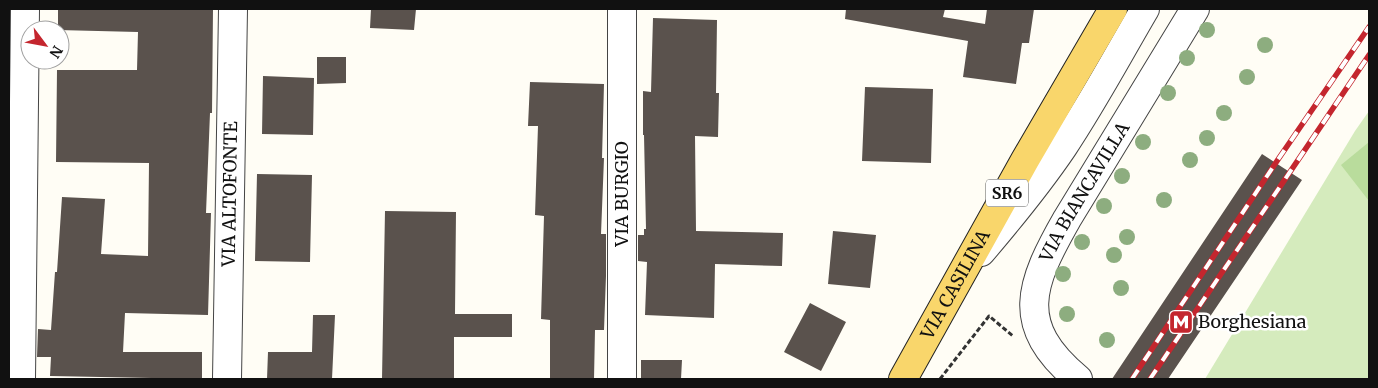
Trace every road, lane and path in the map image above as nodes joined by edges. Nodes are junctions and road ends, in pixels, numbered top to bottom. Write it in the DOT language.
graph roads {
  1 [pos="25,9"];
  2 [pos="233,9"];
  3 [pos="622,9"];
  4 [pos="1113,9"];
  5 [pos="1145,9"];
  6 [pos="1195,9"];
  7 [pos="964,273"];
  8 [pos="1015,339"];
  9 [pos="21,379"];
  10 [pos="227,379"];
  11 [pos="622,379"];
  12 [pos="903,379"];
  13 [pos="940,379"];
  14 [pos="1078,379"];
  1 -- 9 [label="street"];
  2 -- 10 [label="street, VIA ALTOFONTE"];
  3 -- 11 [label="street, VIA BURGIO"];
  4 -- 7 [label="main road, VIA CASILINA / SR6"];
  5 -- 7 [label="street"];
  6 -- 14 [label="street, VIA BIANCAVILLA"];
  7 -- 12 [label="main road, VIA CASILINA / SR6"];
  8 -- 13 [label="path"];
}
